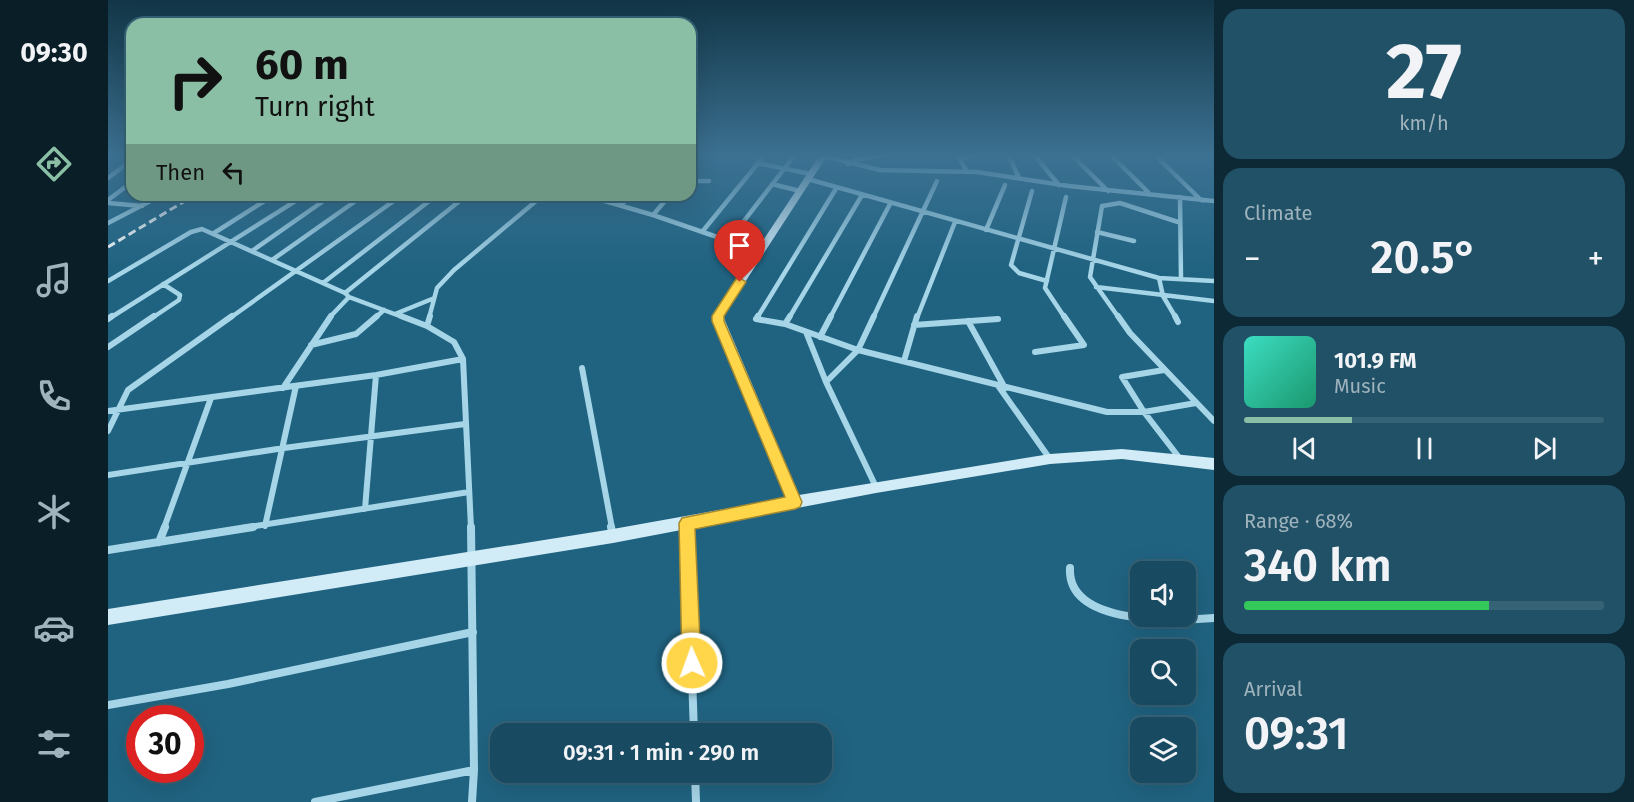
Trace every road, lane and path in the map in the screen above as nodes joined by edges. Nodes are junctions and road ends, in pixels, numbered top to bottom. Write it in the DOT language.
graph roads {
  1 [pos="733,193"];
  2 [pos="765,193"];
  3 [pos="798,193"];
  4 [pos="833,193"];
  5 [pos="857,193"];
  6 [pos="932,193"];
  7 [pos="1001,193"];
  8 [pos="1031,193"];
  9 [pos="1152,193"];
  10 [pos="1195,193"];
  11 [pos="862,195"];
  12 [pos="1066,197"];
  13 [pos="1180,197"];
  14 [pos="1202,200"];
  15 [pos="152,201"];
  16 [pos="265,201"];
  17 [pos="295,201"];
  18 [pos="323,201"];
  19 [pos="356,201"];
  20 [pos="393,201"];
  21 [pos="429,201"];
  22 [pos="460,201"];
  23 [pos="536,201"];
  24 [pos="604,201"];
  25 [pos="626,201"];
  26 [pos="665,201"];
  27 [pos="1214,201"];
  28 [pos="108,202"];
  29 [pos="890,204"];
  30 [pos="621,206"];
  31 [pos="143,207"];
  32 [pos="923,213"];
  33 [pos="653,215"];
  34 [pos="955,222"];
  35 [pos="1178,222"];
  36 [pos="108,223"];
  37 [pos="986,230"];
  38 [pos="702,232"];
  39 [pos="1097,232"];
  40 [pos="214,233"];
  41 [pos="1020,240"];
  42 [pos="230,241"];
  43 [pos="1134,241"];
  44 [pos="734,243"];
  45 [pos="1054,249"];
  46 [pos="252,250"];
  47 [pos="761,252"];
  48 [pos="1092,259"];
  49 [pos="272,260"];
  50 [pos="294,270"];
  51 [pos="1159,278"];
  52 [pos="1181,278"];
  53 [pos="1214,280"];
  54 [pos="108,281"];
  55 [pos="1047,281"];
  56 [pos="323,283"];
  57 [pos="163,284"];
  58 [pos="1096,287"];
  59 [pos="347,295"];
  60 [pos="1163,296"];
  61 [pos="432,299"];
  62 [pos="1214,301"];
  63 [pos="384,310"];
  64 [pos="395,314"];
  65 [pos="108,319"];
  66 [pos="998,319"];
  67 [pos="968,321"];
  68 [pos="1178,322"];
  69 [pos="785,324"];
  70 [pos="914,325"];
  71 [pos="427,326"];
  72 [pos="806,332"];
  73 [pos="820,337"];
  74 [pos="310,345"];
  75 [pos="108,347"];
  76 [pos="858,350"];
  77 [pos="1035,352"];
  78 [pos="463,359"];
  79 [pos="904,361"];
  80 [pos="582,368"];
  81 [pos="1164,370"];
  82 [pos="376,375"];
  83 [pos="825,382"];
  84 [pos="296,386"];
  85 [pos="1002,387"];
  86 [pos="283,388"];
  87 [pos="211,398"];
  88 [pos="1196,403"];
  89 [pos="118,410"];
  90 [pos="108,411"];
  91 [pos="1144,412"];
  92 [pos="1214,421"];
  93 [pos="465,424"];
  94 [pos="108,431"];
  95 [pos="372,437"];
  96 [pos="284,448"];
  97 [pos="1050,459"];
  98 [pos="1181,460"];
  99 [pos="187,464"];
  100 [pos="1214,464"];
  101 [pos="108,475"];
  102 [pos="876,487"];
  103 [pos="470,492"];
  104 [pos="795,502"];
  105 [pos="365,509"];
  106 [pos="687,523"];
  107 [pos="265,525"];
  108 [pos="613,536"];
  109 [pos="159,542"];
  110 [pos="108,550"];
  111 [pos="473,559"];
  112 [pos="1070,568"];
  113 [pos="108,617"];
  114 [pos="1214,618"];
  115 [pos="473,632"];
  116 [pos="108,705"];
  117 [pos="694,723"];
  118 [pos="474,770"];
  119 [pos="695,783"];
  120 [pos="350,798"];
  121 [pos="315,802"];
  122 [pos="472,802"];
  123 [pos="696,802"];
  1 -- 38 [label="street"];
  2 -- 44 [label="street"];
  3 -- 47 [label="main road"];
  4 -- 69 [label="street"];
  5 -- 11 [label="street"];
  6 -- 32 [label="street"];
  7 -- 37 [label="street"];
  8 -- 41 [label="street"];
  9 -- 13 [label="street"];
  10 -- 14 [label="street"];
  11 -- 29 [label="street"];
  11 -- 69 [label="street"];
  12 -- 45 [label="street"];
  13 -- 14 [label="street"];
  13 -- 35 [label="street"];
  14 -- 27 [label="street"];
  15 -- 31 [label="street"];
  16 -- 40 [label="street"];
  17 -- 42 [label="street"];
  18 -- 46 [label="street"];
  19 -- 49 [label="street"];
  20 -- 50 [label="street"];
  21 -- 56 [label="street"];
  22 -- 59 [label="street"];
  23 -- 61 [label="street"];
  24 -- 30 [label="street"];
  25 -- 30 [label="street"];
  26 -- 33 [label="street"];
  28 -- 31 [label="street"];
  29 -- 32 [label="street"];
  29 -- 73 [label="street"];
  30 -- 33 [label="street"];
  31 -- 36 [label="street"];
  32 -- 34 [label="street"];
  32 -- 76 [label="street"];
  33 -- 38 [label="street"];
  34 -- 37 [label="street"];
  34 -- 70 [label="street"];
  35 -- 39 [label="street"];
  35 -- 52 [label="street"];
  37 -- 41 [label="street"];
  38 -- 44 [label="street"];
  39 -- 43 [label="street"];
  39 -- 48 [label="street"];
  40 -- 42 [label="street"];
  40 -- 54 [label="street"];
  41 -- 45 [label="street"];
  41 -- 55 [label="street"];
  42 -- 46 [label="street"];
  42 -- 57 [label="street"];
  44 -- 47 [label="street"];
  45 -- 48 [label="street"];
  45 -- 55 [label="street"];
  46 -- 49 [label="street"];
  47 -- 104 [label="main road"];
  48 -- 51 [label="street"];
  48 -- 58 [label="street"];
  49 -- 50 [label="street"];
  50 -- 56 [label="street"];
  50 -- 89 [label="street"];
  51 -- 52 [label="street"];
  51 -- 60 [label="street"];
  52 -- 53 [label="street"];
  55 -- 77 [label="street"];
  56 -- 59 [label="street"];
  57 -- 65 [label="street"];
  57 -- 75 [label="street"];
  58 -- 60 [label="street"];
  58 -- 81 [label="street"];
  59 -- 63 [label="street"];
  59 -- 74 [label="street"];
  60 -- 62 [label="street"];
  60 -- 68 [label="street"];
  61 -- 64 [label="street"];
  61 -- 71 [label="street"];
  63 -- 64 [label="street"];
  63 -- 74 [label="street"];
  64 -- 71 [label="street"];
  66 -- 67 [label="street"];
  67 -- 70 [label="street"];
  67 -- 85 [label="street"];
  69 -- 72 [label="street"];
  70 -- 79 [label="street"];
  71 -- 78 [label="street"];
  72 -- 73 [label="street"];
  72 -- 83 [label="street"];
  73 -- 76 [label="street"];
  74 -- 86 [label="street"];
  76 -- 79 [label="street"];
  76 -- 83 [label="street"];
  78 -- 82 [label="street"];
  78 -- 93 [label="street"];
  79 -- 85 [label="street"];
  80 -- 108 [label="street"];
  81 -- 88 [label="street"];
  81 -- 91 [label="street"];
  82 -- 84 [label="street"];
  82 -- 95 [label="street"];
  83 -- 102 [label="street"];
  84 -- 86 [label="street"];
  84 -- 96 [label="street"];
  85 -- 91 [label="street"];
  85 -- 97 [label="street"];
  86 -- 87 [label="street"];
  87 -- 89 [label="street"];
  87 -- 99 [label="street"];
  88 -- 91 [label="street"];
  88 -- 92 [label="street"];
  89 -- 90 [label="street"];
  89 -- 94 [label="street"];
  91 -- 98 [label="street"];
  93 -- 95 [label="street"];
  93 -- 103 [label="street"];
  95 -- 96 [label="street"];
  95 -- 105 [label="street"];
  96 -- 99 [label="street"];
  96 -- 107 [label="street"];
  97 -- 98 [label="main road"];
  97 -- 102 [label="main road"];
  98 -- 100 [label="main road"];
  99 -- 101 [label="street"];
  99 -- 109 [label="street"];
  102 -- 104 [label="main road"];
  103 -- 105 [label="street"];
  103 -- 111 [label="street"];
  104 -- 106 [label="main road"];
  105 -- 107 [label="street"];
  106 -- 108 [label="main road"];
  106 -- 117 [label="street"];
  107 -- 109 [label="street"];
  108 -- 111 [label="main road"];
  109 -- 110 [label="street"];
  111 -- 113 [label="main road"];
  111 -- 115 [label="street"];
  112 -- 114 [label="street"];
  115 -- 116 [label="street"];
  115 -- 118 [label="street"];
  118 -- 120 [label="street"];
  118 -- 122 [label="street"];
  119 -- 123 [label="street"];
  120 -- 121 [label="street"];
}
